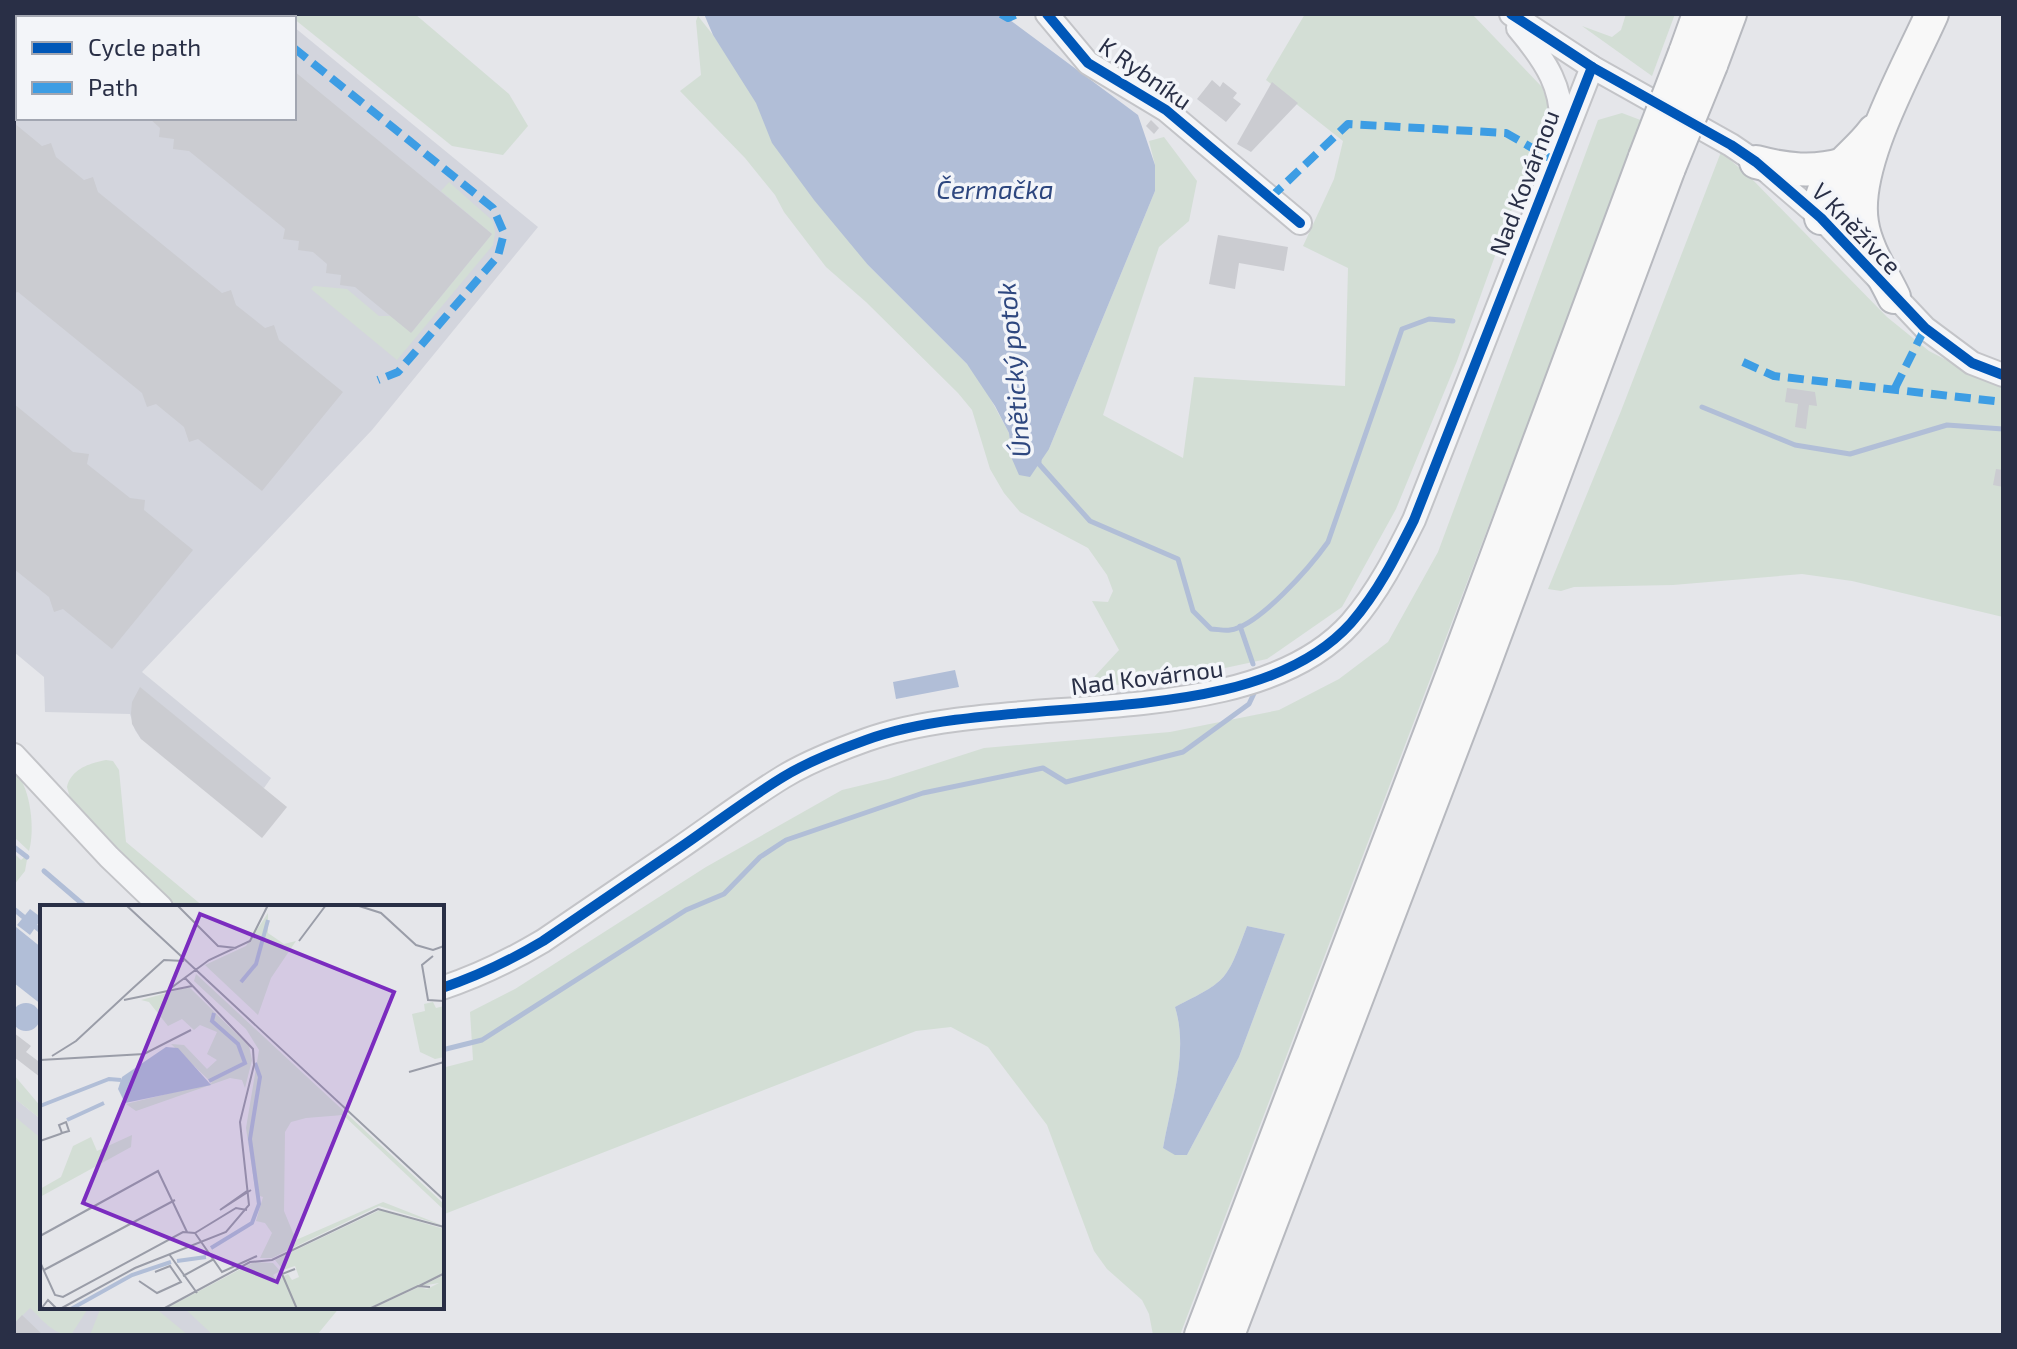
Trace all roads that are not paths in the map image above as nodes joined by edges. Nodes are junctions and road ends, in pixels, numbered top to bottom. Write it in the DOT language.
graph roads {
  1 [pos="1047,14"];
  2 [pos="1508,14"];
  3 [pos="1730,14"];
  4 [pos="1932,14"];
  5 [pos="1696,36"];
  6 [pos="1592,67"];
  7 [pos="1558,154"];
  8 [pos="1756,162"];
  9 [pos="1657,163"];
  10 [pos="1853,174"];
  11 [pos="1821,218"];
  12 [pos="1300,223"];
  13 [pos="1894,297"];
  14 [pos="2003,375"];
  15 [pos="14,755"];
  16 [pos="159,905"];
  17 [pos="444,987"];
  18 [pos="1201,1335"];
  19 [pos="1228,1335"];
  1 -- 12 [label="street, K Rybníku"];
  2 -- 6 [label="street, V Kněžívce"];
  2 -- 7 [label="street"];
  3 -- 5 [label="highway"];
  4 -- 10 [label="highway"];
  5 -- 9 [label="highway, bridge"];
  6 -- 7 [label="street, Nad Kovárnou"];
  6 -- 8 [label="street, V Kněžívce"];
  7 -- 17 [label="street, Nad Kovárnou"];
  8 -- 10 [label="highway"];
  8 -- 11 [label="street, V Kněžívce"];
  9 -- 18 [label="highway"];
  9 -- 19 [label="highway"];
  10 -- 11 [label="highway"];
  10 -- 13 [label="highway"];
  11 -- 13 [label="street, V Kněžívce"];
  13 -- 14 [label="street, V Kněžívce"];
  15 -- 16 [label="street"];
}
